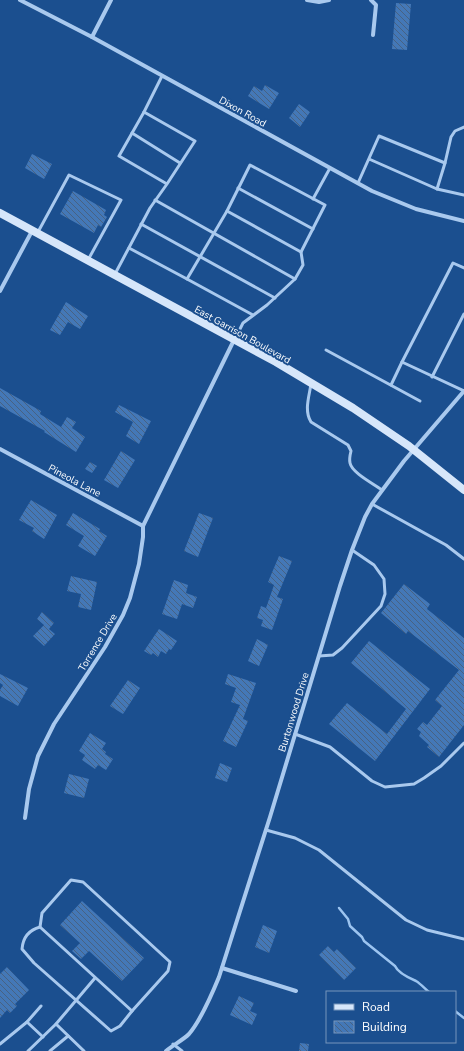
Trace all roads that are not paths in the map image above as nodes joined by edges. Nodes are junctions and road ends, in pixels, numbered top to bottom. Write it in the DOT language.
graph roads {
  1 [pos="20,0"];
  2 [pos="111,0"];
  3 [pos="307,0"];
  4 [pos="330,0"];
  5 [pos="371,0"];
  6 [pos="373,35"];
  7 [pos="92,37"];
  8 [pos="162,76"];
  9 [pos="144,112"];
  10 [pos="464,127"];
  11 [pos="132,133"];
  12 [pos="369,159"];
  13 [pos="180,163"];
  14 [pos="445,163"];
  15 [pos="330,168"];
  16 [pos="358,183"];
  17 [pos="167,184"];
  18 [pos="238,188"];
  19 [pos="437,189"];
  20 [pos="464,195"];
  21 [pos="313,199"];
  22 [pos="156,200"];
  23 [pos="227,211"];
  24 [pos="0,212"];
  25 [pos="464,221"];
  26 [pos="141,224"];
  27 [pos="313,229"];
  28 [pos="35,232"];
  29 [pos="214,234"];
  30 [pos="129,248"];
  31 [pos="301,252"];
  32 [pos="200,257"];
  33 [pos="88,261"];
  34 [pos="464,268"];
  35 [pos="114,275"];
  36 [pos="187,279"];
  37 [pos="295,279"];
  38 [pos="0,291"];
  39 [pos="275,298"];
  40 [pos="464,314"];
  41 [pos="253,315"];
  42 [pos="234,340"];
  43 [pos="326,350"];
  44 [pos="402,362"];
  45 [pos="432,377"];
  46 [pos="312,384"];
  47 [pos="391,385"];
  48 [pos="464,391"];
  49 [pos="420,401"];
  50 [pos="0,449"];
  51 [pos="414,450"];
  52 [pos="382,490"];
  53 [pos="464,490"];
  54 [pos="372,504"];
  55 [pos="142,526"];
  56 [pos="352,550"];
  57 [pos="464,559"];
  58 [pos="319,656"];
  59 [pos="295,734"];
  60 [pos="464,742"];
  61 [pos="25,818"];
  62 [pos="266,830"];
  63 [pos="40,927"];
  64 [pos="464,939"];
  65 [pos="222,968"];
  66 [pos="95,978"];
  67 [pos="296,992"];
  68 [pos="76,1001"];
  69 [pos="41,1006"];
  70 [pos="132,1011"];
  71 [pos="27,1022"];
  72 [pos="56,1024"];
  73 [pos="68,1036"];
  74 [pos="42,1037"];
  75 [pos="0,1044"];
  76 [pos="173,1044"];
  77 [pos="28,1051"];
  78 [pos="50,1051"];
  79 [pos="84,1051"];
  80 [pos="166,1051"];
  81 [pos="182,1051"];
  1 -- 7 [label="street, Dixon Road"];
  2 -- 7 [label="street"];
  3 -- 4 [label="street"];
  5 -- 6 [label="street"];
  7 -- 8 [label="street, Dixon Road"];
  8 -- 9 [label="lane"];
  8 -- 15 [label="street, Dixon Road"];
  9 -- 11 [label="lane"];
  9 -- 13 [label="lane"];
  10 -- 14 [label="lane"];
  11 -- 13 [label="lane"];
  11 -- 17 [label="lane"];
  12 -- 14 [label="lane"];
  12 -- 16 [label="lane"];
  12 -- 19 [label="lane"];
  13 -- 17 [label="lane"];
  14 -- 19 [label="lane"];
  15 -- 16 [label="street, Dixon Road"];
  15 -- 21 [label="lane"];
  16 -- 25 [label="street, Dixon Road"];
  17 -- 22 [label="lane"];
  18 -- 21 [label="lane"];
  18 -- 23 [label="lane"];
  18 -- 27 [label="lane"];
  19 -- 20 [label="lane"];
  21 -- 27 [label="lane"];
  22 -- 26 [label="lane"];
  22 -- 29 [label="lane"];
  23 -- 29 [label="lane"];
  23 -- 31 [label="lane"];
  24 -- 28 [label="main road, East Garrison Boulevard"];
  26 -- 30 [label="lane"];
  26 -- 32 [label="lane"];
  27 -- 31 [label="lane"];
  28 -- 33 [label="main road, East Garrison Boulevard"];
  28 -- 33 [label="lane"];
  28 -- 38 [label="street"];
  29 -- 32 [label="lane"];
  29 -- 37 [label="lane"];
  30 -- 35 [label="lane"];
  30 -- 36 [label="lane"];
  31 -- 37 [label="lane"];
  32 -- 36 [label="lane"];
  32 -- 39 [label="lane"];
  33 -- 35 [label="main road, East Garrison Boulevard"];
  34 -- 44 [label="lane"];
  35 -- 42 [label="main road, East Garrison Boulevard"];
  36 -- 41 [label="lane"];
  37 -- 39 [label="lane"];
  39 -- 41 [label="lane"];
  40 -- 45 [label="lane"];
  41 -- 42 [label="lane"];
  42 -- 46 [label="main road, East Garrison Boulevard"];
  42 -- 55 [label="street, Torrence Drive"];
  43 -- 47 [label="lane"];
  44 -- 45 [label="lane"];
  44 -- 47 [label="lane"];
  45 -- 48 [label="lane"];
  46 -- 51 [label="main road, East Garrison Boulevard"];
  46 -- 52 [label="lane"];
  47 -- 49 [label="lane"];
  48 -- 51 [label="street, Burtonwood Drive"];
  50 -- 55 [label="street, Pineola Lane"];
  51 -- 52 [label="street, Burtonwood Drive"];
  51 -- 53 [label="main road, East Garrison Boulevard"];
  52 -- 54 [label="street, Burtonwood Drive"];
  54 -- 56 [label="street, Burtonwood Drive"];
  54 -- 57 [label="lane"];
  55 -- 61 [label="street, Torrence Drive"];
  56 -- 58 [label="street, Burtonwood Drive"];
  56 -- 58 [label="lane"];
  58 -- 59 [label="street, Burtonwood Drive"];
  59 -- 60 [label="lane"];
  59 -- 62 [label="street, Burtonwood Drive"];
  62 -- 64 [label="lane"];
  62 -- 65 [label="street, Burtonwood Drive"];
  63 -- 66 [label="lane"];
  63 -- 68 [label="lane"];
  63 -- 70 [label="lane"];
  65 -- 67 [label="street"];
  65 -- 76 [label="street, Burtonwood Drive"];
  66 -- 68 [label="lane"];
  66 -- 70 [label="lane"];
  68 -- 70 [label="lane"];
  68 -- 72 [label="lane"];
  69 -- 71 [label="lane"];
  71 -- 74 [label="lane"];
  71 -- 75 [label="lane"];
  72 -- 73 [label="lane"];
  72 -- 74 [label="lane"];
  73 -- 78 [label="lane"];
  73 -- 79 [label="lane"];
  74 -- 77 [label="lane"];
  76 -- 80 [label="street, Burtonwood Drive"];
  76 -- 81 [label="lane"];
}
